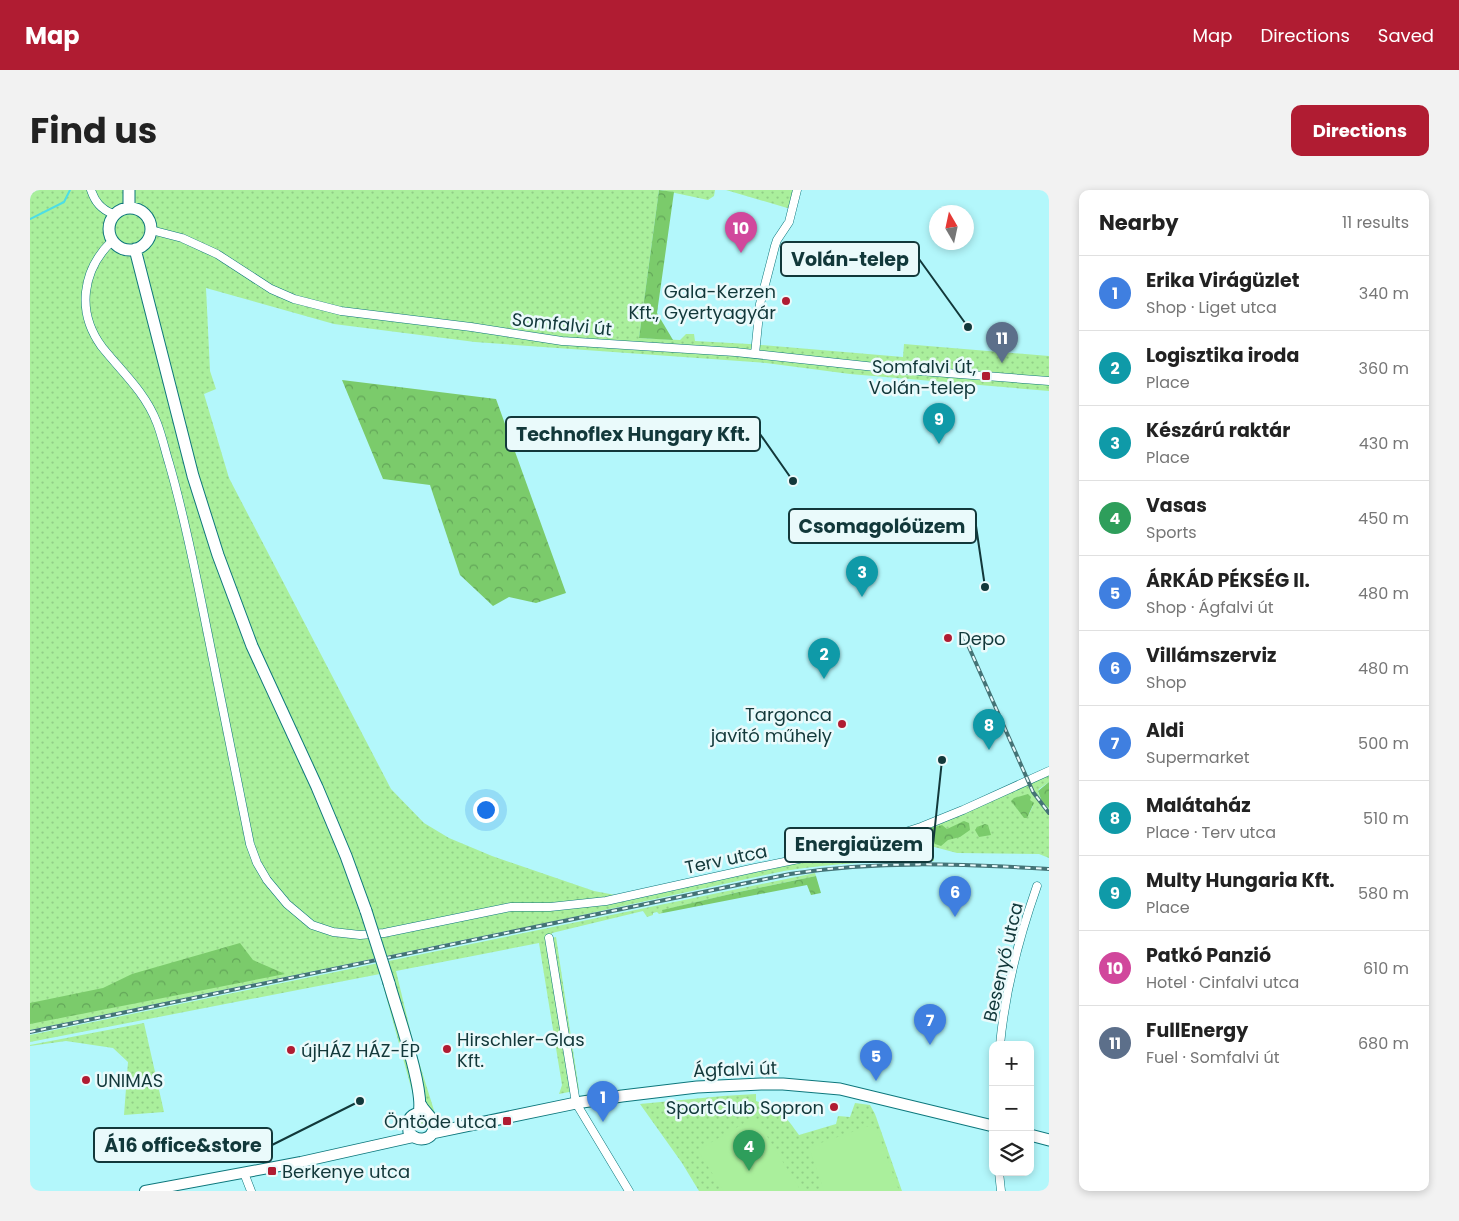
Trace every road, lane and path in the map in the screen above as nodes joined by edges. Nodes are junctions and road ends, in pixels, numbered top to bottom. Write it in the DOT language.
graph roads {
  1 [pos="91,190"];
  2 [pos="128,190"];
  3 [pos="797,190"];
  4 [pos="128,208"];
  5 [pos="113,214"];
  6 [pos="151,230"];
  7 [pos="112,241"];
  8 [pos="135,250"];
  9 [pos="755,354"];
  10 [pos="1049,381"];
  11 [pos="1049,771"];
  12 [pos="1037,886"];
  13 [pos="549,938"];
  14 [pos="1001,1041"];
  15 [pos="576,1103"];
  16 [pos="426,1118"];
  17 [pos="407,1125"];
  18 [pos="989,1125"];
  19 [pos="1034,1136"];
  20 [pos="413,1137"];
  21 [pos="1049,1140"];
  22 [pos="382,1144"];
  23 [pos="244,1173"];
  24 [pos="999,1176"];
  25 [pos="145,1191"];
  26 [pos="251,1191"];
  27 [pos="629,1191"];
  28 [pos="1001,1191"];
  1 -- 5 [label="street"];
  2 -- 4 [label="main road"];
  3 -- 9 [label="street"];
  4 -- 5 [label="main road"];
  4 -- 6 [label="main road"];
  5 -- 7 [label="main road"];
  6 -- 8 [label="main road"];
  6 -- 9 [label="street, Somfalvi út"];
  7 -- 8 [label="main road"];
  7 -- 11 [label="street, Terv utca"];
  8 -- 16 [label="main road, bridge"];
  9 -- 10 [label="street, Somfalvi út"];
  12 -- 14 [label="street, Besenyő utca"];
  13 -- 15 [label="street"];
  15 -- 16 [label="main road, Ágfalvi út"];
  15 -- 18 [label="main road, Ágfalvi út"];
  15 -- 27 [label="street"];
  16 -- 17 [label="main road"];
  16 -- 20 [label="main road"];
  17 -- 20 [label="main road"];
  17 -- 22 [label="street"];
  19 -- 21 [label="main road"];
  20 -- 22 [label="street"];
  22 -- 23 [label="street"];
  23 -- 25 [label="street"];
  23 -- 26 [label="street"];
  24 -- 28 [label="street"];
}
